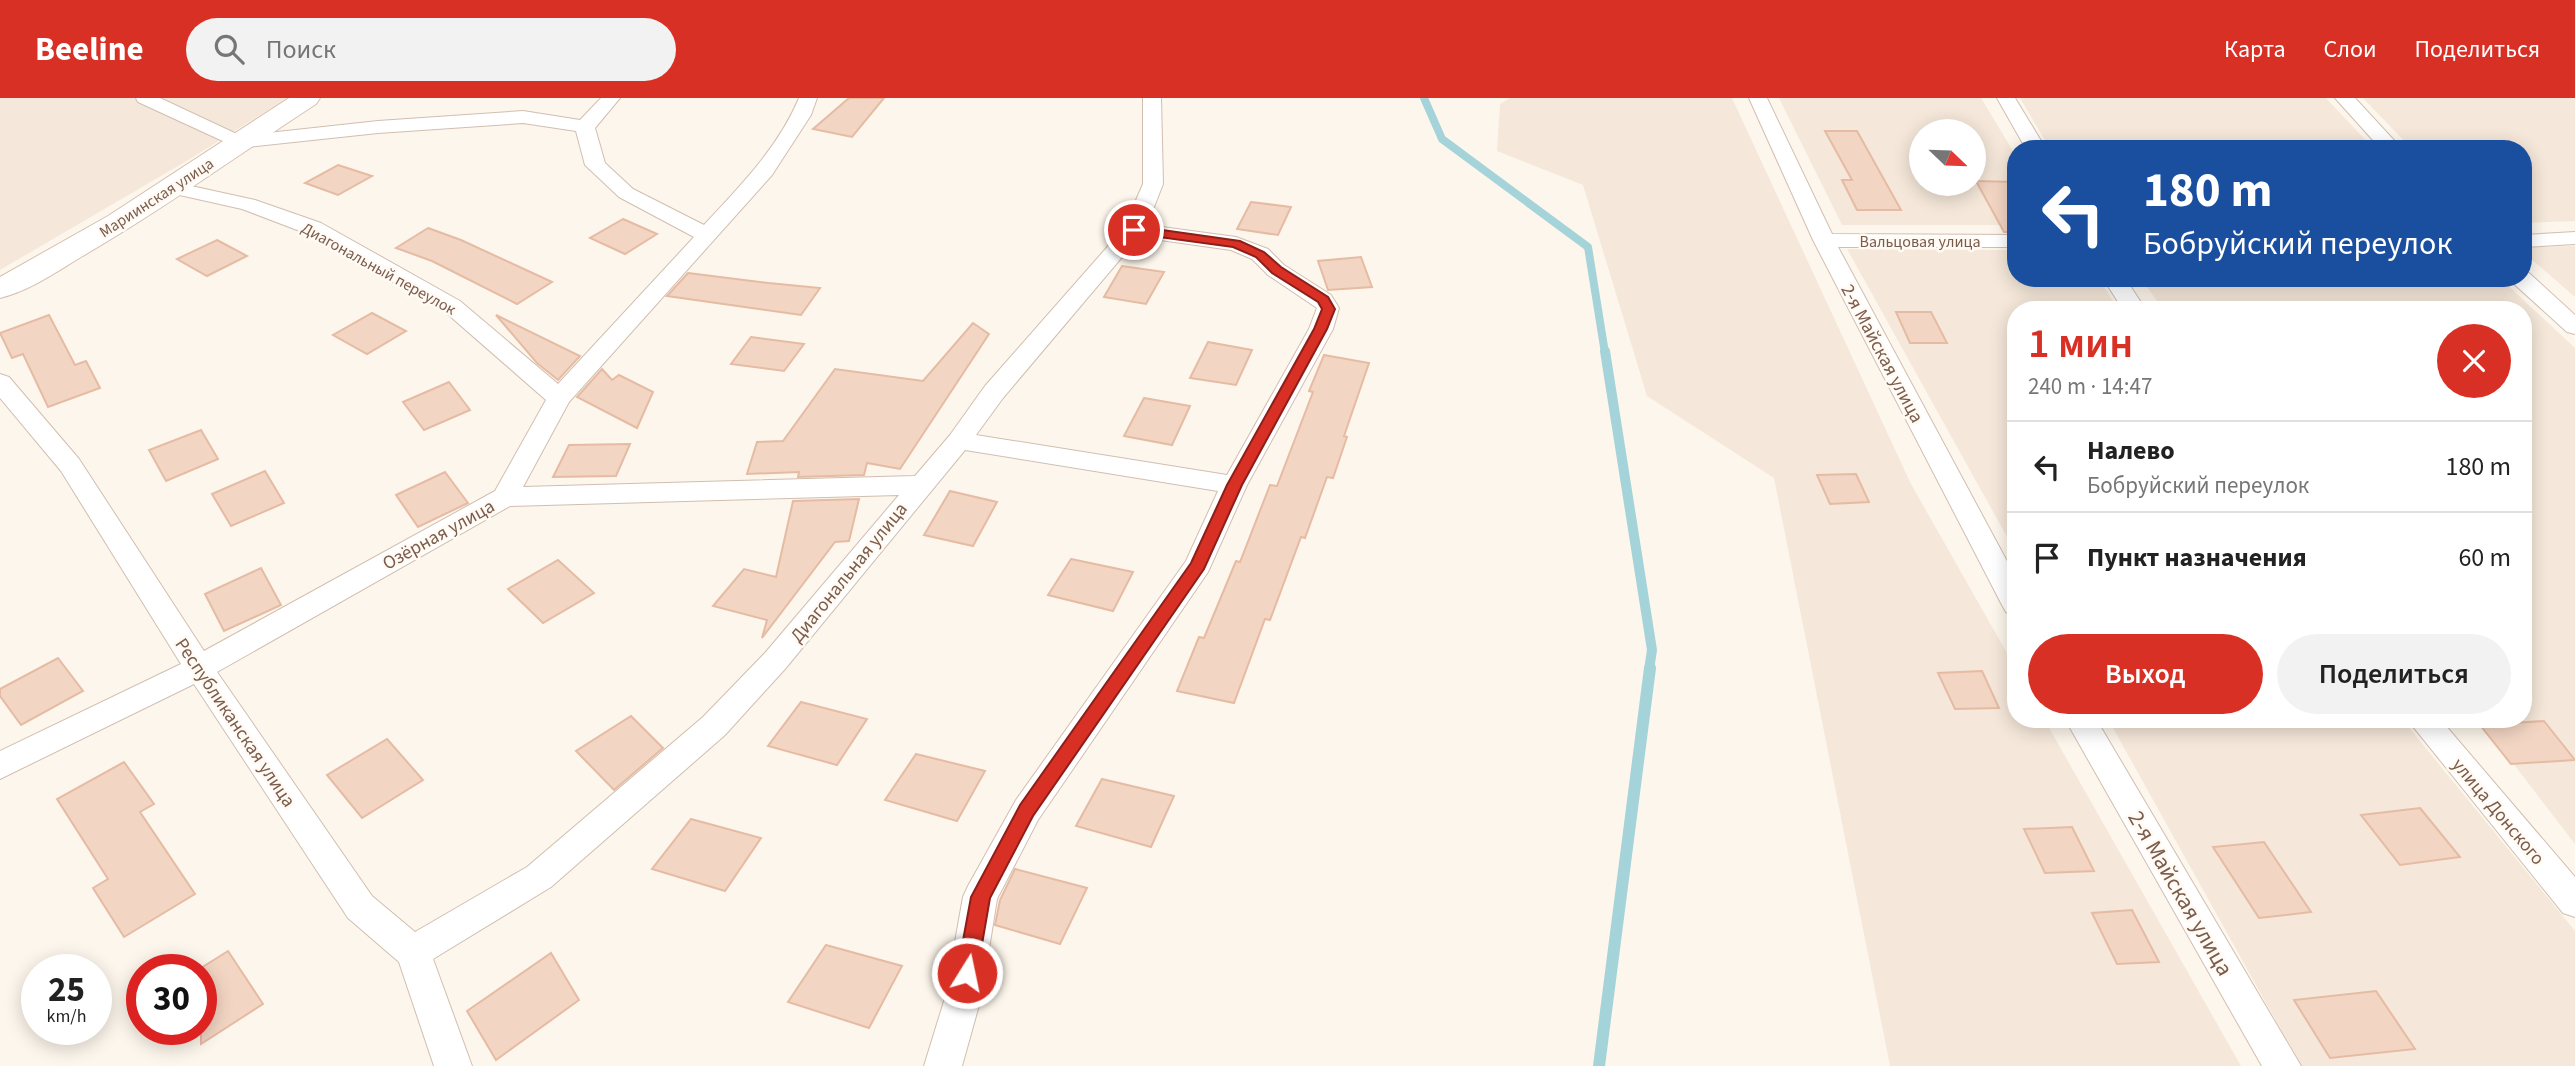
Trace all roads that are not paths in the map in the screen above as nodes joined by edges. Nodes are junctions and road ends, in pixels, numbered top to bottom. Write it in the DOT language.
graph roads {
  1 [pos="145,98"];
  2 [pos="307,98"];
  3 [pos="611,98"];
  4 [pos="808,98"];
  5 [pos="1152,98"];
  6 [pos="1758,98"];
  7 [pos="2006,98"];
  8 [pos="2343,98"];
  9 [pos="585,127"];
  10 [pos="2031,140"];
  11 [pos="2383,140"];
  12 [pos="239,142"];
  13 [pos="173,188"];
  14 [pos="1134,230"];
  15 [pos="705,234"];
  16 [pos="2575,238"];
  17 [pos="1824,240"];
  18 [pos="2007,241"];
  19 [pos="2532,241"];
  20 [pos="2531,287"];
  21 [pos="0,289"];
  22 [pos="2575,327"];
  23 [pos="0,382"];
  24 [pos="559,398"];
  25 [pos="959,440"];
  26 [pos="919,485"];
  27 [pos="1234,485"];
  28 [pos="505,497"];
  29 [pos="2007,588"];
  30 [pos="199,668"];
  31 [pos="2085,728"];
  32 [pos="2430,728"];
  33 [pos="0,766"];
  34 [pos="2575,902"];
  35 [pos="414,952"];
  36 [pos="453,1066"];
  37 [pos="943,1066"];
  38 [pos="2282,1066"];
  1 -- 12 [label="street"];
  2 -- 12 [label="main road, Мариинская улица"];
  3 -- 9 [label="street"];
  4 -- 15 [label="street, Озёрная улица"];
  5 -- 14 [label="street, Диагональная улица"];
  6 -- 17 [label="street, 2-я Майская улица"];
  7 -- 10 [label="street"];
  8 -- 11 [label="street"];
  9 -- 12 [label="street"];
  9 -- 15 [label="street"];
  12 -- 13 [label="main road, Мариинская улица"];
  13 -- 21 [label="main road, Мариинская улица"];
  13 -- 24 [label="street, Диагональный переулок"];
  14 -- 25 [label="street, Диагональная улица"];
  14 -- 27 [label="street"];
  15 -- 24 [label="street, Озёрная улица"];
  16 -- 19 [label="street"];
  17 -- 18 [label="street, Вальцовая улица"];
  17 -- 29 [label="street, 2-я Майская улица"];
  20 -- 22 [label="street"];
  23 -- 30 [label="street, Республиканская улица"];
  24 -- 28 [label="street, Озёрная улица"];
  25 -- 26 [label="street, Диагональная улица"];
  25 -- 27 [label="street"];
  26 -- 28 [label="street"];
  26 -- 35 [label="street, Диагональная улица"];
  27 -- 37 [label="street"];
  28 -- 30 [label="street, Озёрная улица"];
  30 -- 33 [label="street, Озёрная улица"];
  30 -- 35 [label="street, Республиканская улица"];
  31 -- 38 [label="street, 2-я Майская улица"];
  32 -- 34 [label="street, улица Донского"];
  35 -- 36 [label="street"];
}
